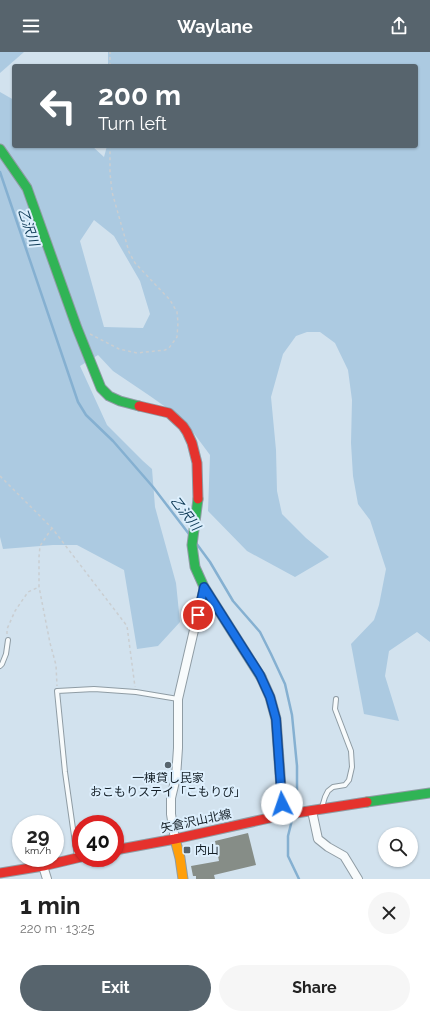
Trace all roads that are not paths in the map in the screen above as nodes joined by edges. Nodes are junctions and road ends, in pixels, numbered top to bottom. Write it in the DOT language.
graph roads {
  1 [pos="0,150"];
  2 [pos="204,587"];
  3 [pos="8,640"];
  4 [pos="0,666"];
  5 [pos="178,699"];
  6 [pos="336,700"];
  7 [pos="430,793"];
  8 [pos="322,809"];
  9 [pos="312,811"];
  10 [pos="72,815"];
  11 [pos="283,815"];
  12 [pos="175,839"];
  13 [pos="124,848"];
  14 [pos="38,867"];
  15 [pos="44,867"];
  16 [pos="0,873"];
  17 [pos="47,879"];
  18 [pos="183,879"];
  19 [pos="358,879"];
  1 -- 2 [label="street"];
  2 -- 5 [label="street"];
  2 -- 11 [label="street"];
  3 -- 4 [label="lane"];
  5 -- 10 [label="lane"];
  5 -- 12 [label="street"];
  6 -- 8 [label="lane"];
  7 -- 8 [label="street"];
  8 -- 9 [label="street"];
  9 -- 11 [label="street, 矢倉沢山北線"];
  9 -- 19 [label="street"];
  11 -- 12 [label="street, 矢倉沢山北線"];
  12 -- 13 [label="street, 矢倉沢山北線"];
  12 -- 18 [label="street"];
  14 -- 16 [label="street"];
  15 -- 17 [label="street"];
}
